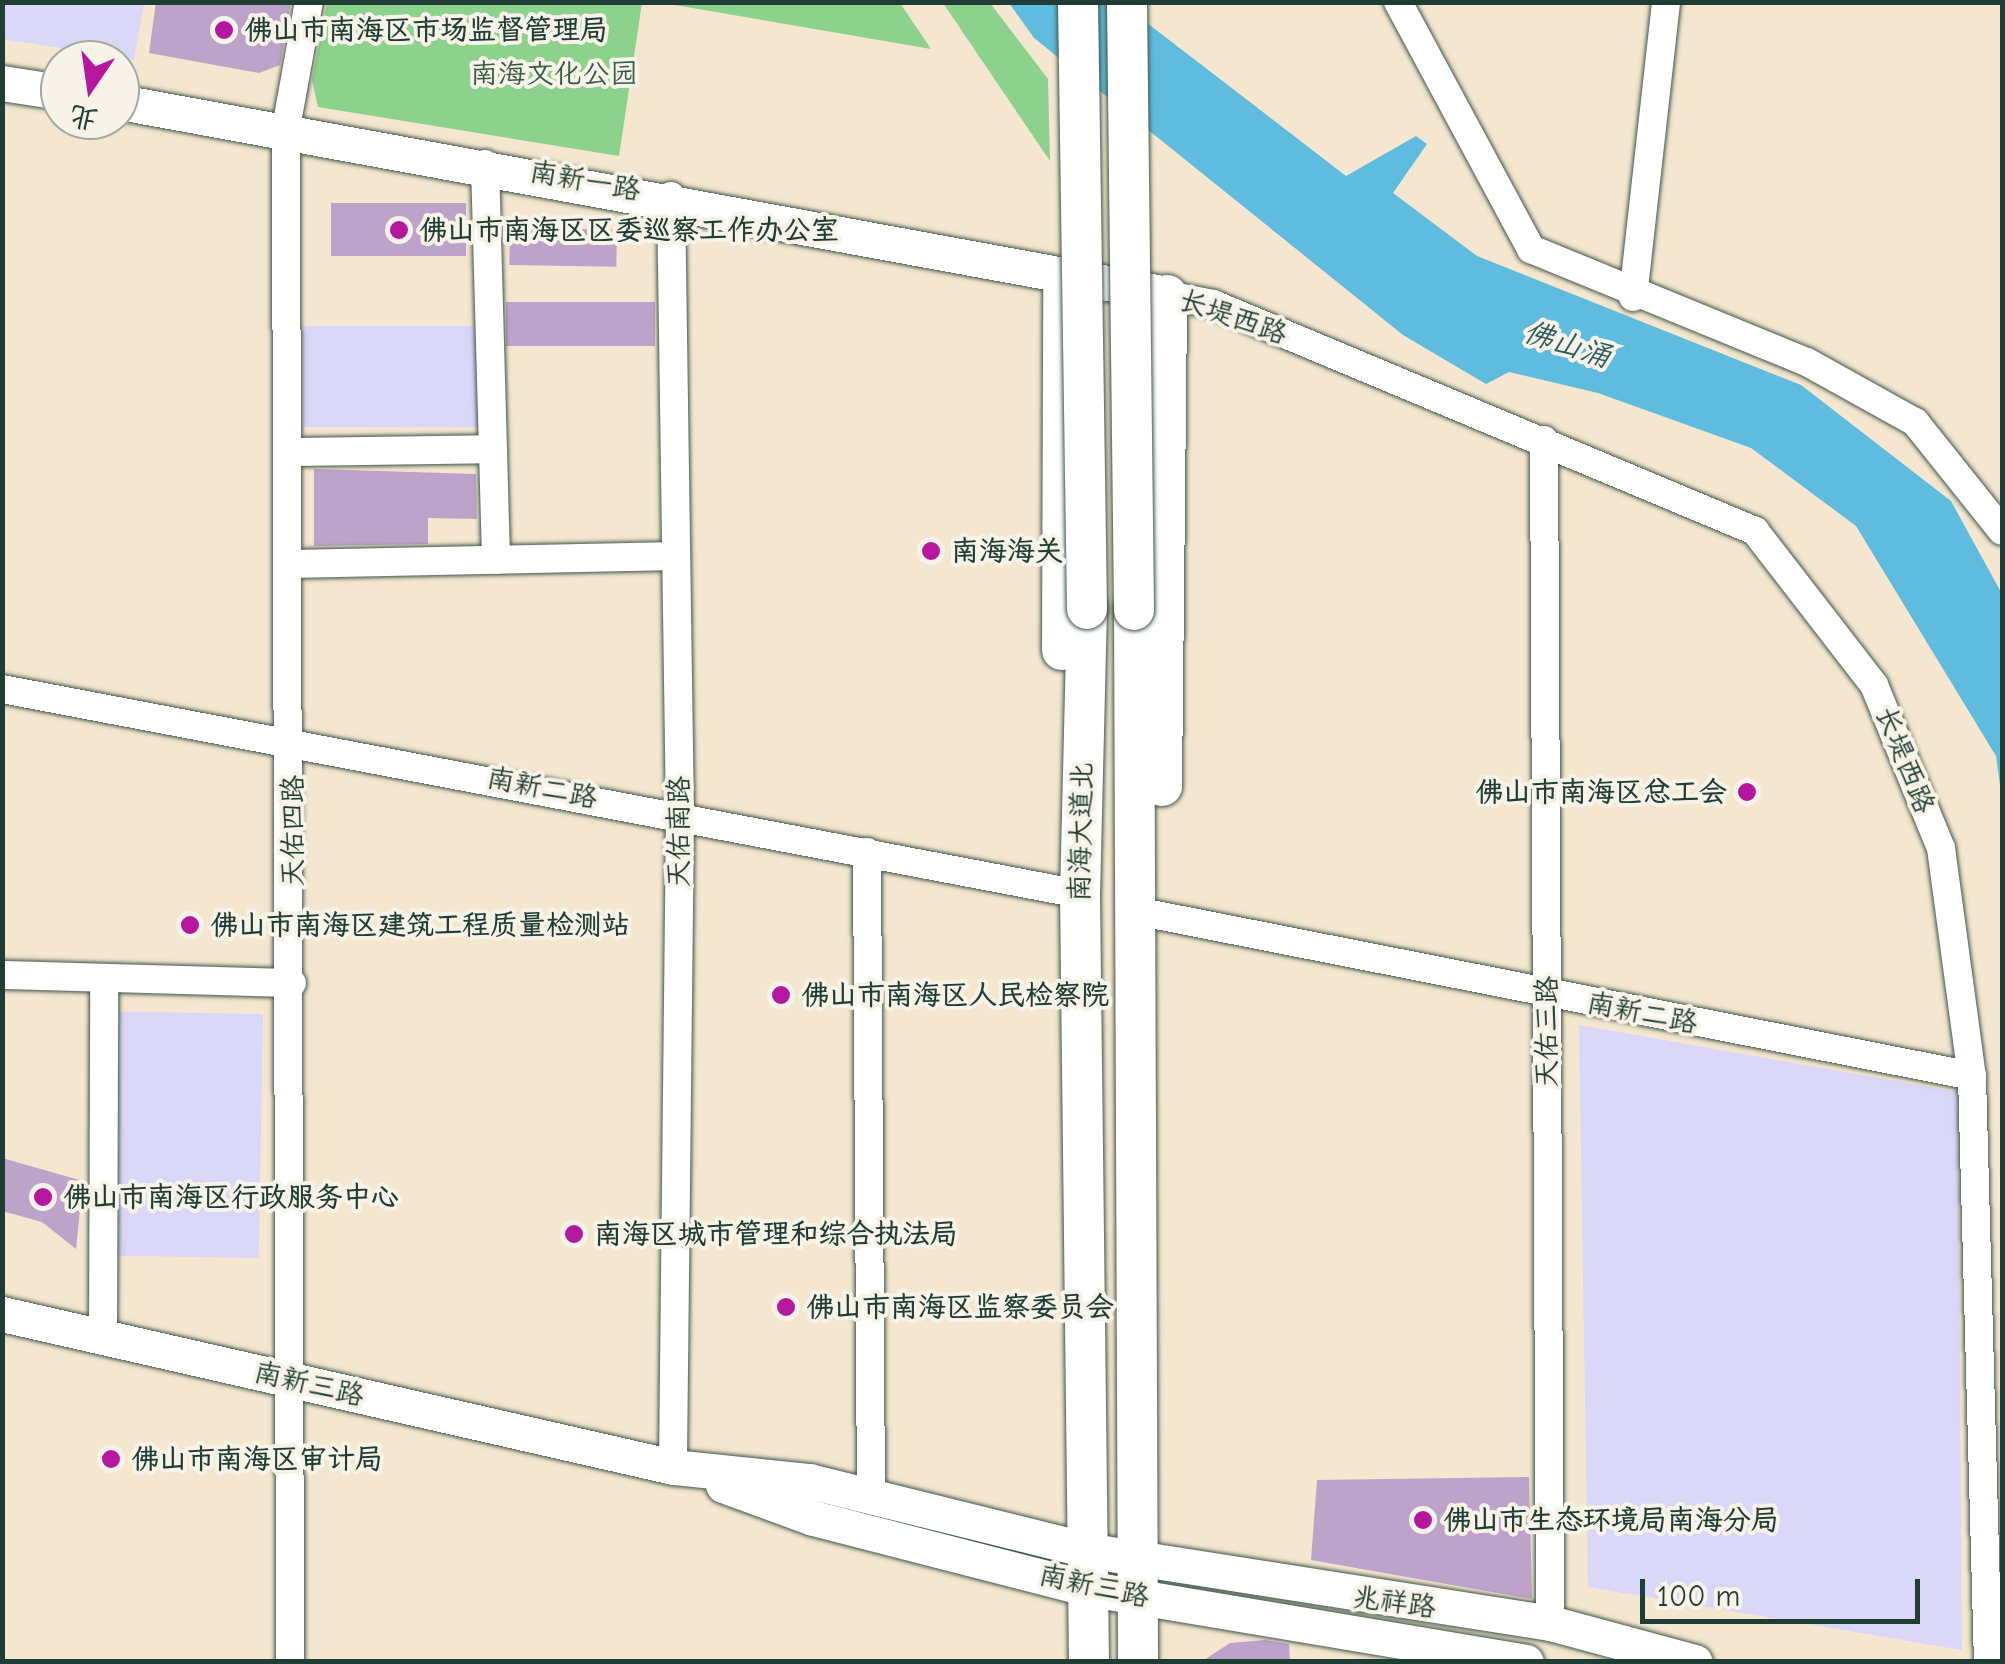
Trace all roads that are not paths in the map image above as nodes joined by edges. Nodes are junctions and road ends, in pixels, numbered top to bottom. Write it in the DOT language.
graph roads {
  1 [pos="309,2"];
  2 [pos="1078,2"];
  3 [pos="1126,2"];
  4 [pos="1398,2"];
  5 [pos="1666,2"];
  6 [pos="2,83"];
  7 [pos="40,89"];
  8 [pos="140,105"];
  9 [pos="286,128"];
  10 [pos="485,164"];
  11 [pos="671,196"];
  12 [pos="1063,274"];
  13 [pos="1167,294"];
  14 [pos="1633,297"];
  15 [pos="1544,440"];
  16 [pos="493,449"];
  17 [pos="290,452"];
  18 [pos="2002,531"];
  19 [pos="676,556"];
  20 [pos="496,560"];
  21 [pos="292,564"];
  22 [pos="2,689"];
  23 [pos="294,744"];
  24 [pos="680,815"];
  25 [pos="1081,829"];
  26 [pos="867,852"];
  27 [pos="1136,893"];
  28 [pos="1080,894"];
  29 [pos="2,976"];
  30 [pos="104,978"];
  31 [pos="292,983"];
  32 [pos="1547,994"];
  33 [pos="1972,1076"];
  34 [pos="2,1314"];
  35 [pos="103,1337"];
  36 [pos="289,1380"];
  37 [pos="673,1467"];
  38 [pos="871,1498"];
  39 [pos="1090,1570"];
  40 [pos="1138,1579"];
  41 [pos="1550,1624"];
  42 [pos="1373,1648"];
  43 [pos="290,1662"];
  44 [pos="1090,1662"];
  45 [pos="1138,1662"];
  46 [pos="1526,1662"];
  47 [pos="1695,1662"];
  48 [pos="1988,1662"];
  1 -- 9 [label="street, 天佑四路"];
  2 -- 25 [label="highway, 南海大道北, bridge"];
  3 -- 27 [label="highway, 南海大道北, bridge"];
  4 -- 14 [label="street"];
  5 -- 14 [label="street"];
  6 -- 7 [label="main road"];
  8 -- 9 [label="main road, 南新一路"];
  9 -- 10 [label="main road, 南新一路"];
  9 -- 17 [label="street, 天佑四路"];
  10 -- 11 [label="main road, 南新一路"];
  10 -- 16 [label="street"];
  11 -- 12 [label="main road, 南新一路"];
  11 -- 19 [label="street, 天佑南路"];
  12 -- 13 [label="main road, 南新一路"];
  12 -- 25 [label="highway"];
  13 -- 15 [label="street, 长堤西路"];
  13 -- 27 [label="highway"];
  14 -- 18 [label="street"];
  15 -- 32 [label="street, 天佑三路"];
  15 -- 33 [label="street, 长堤西路"];
  16 -- 17 [label="street"];
  16 -- 20 [label="street"];
  17 -- 21 [label="street, 天佑四路"];
  19 -- 20 [label="street"];
  19 -- 24 [label="street, 天佑南路"];
  20 -- 21 [label="street"];
  21 -- 23 [label="street, 天佑四路"];
  22 -- 23 [label="street, 南新二路"];
  23 -- 24 [label="street, 南新二路"];
  23 -- 31 [label="street, 天佑四路"];
  24 -- 26 [label="street, 南新二路"];
  24 -- 37 [label="street, 天佑南路"];
  25 -- 28 [label="highway, 南海大道北"];
  26 -- 28 [label="street, 南新二路"];
  26 -- 38 [label="street"];
  27 -- 32 [label="street, 南新二路"];
  27 -- 40 [label="highway, 南海大道北"];
  28 -- 39 [label="highway, 南海大道北"];
  29 -- 30 [label="street"];
  30 -- 31 [label="street"];
  30 -- 35 [label="street"];
  31 -- 36 [label="street, 天佑四路"];
  32 -- 33 [label="street, 南新二路"];
  32 -- 41 [label="street, 天佑三路"];
  33 -- 48 [label="street, 长堤西路"];
  34 -- 35 [label="main road, 南新三路"];
  35 -- 36 [label="main road, 南新三路"];
  36 -- 37 [label="main road, 南新三路"];
  36 -- 43 [label="street, 天佑四路"];
  37 -- 38 [label="main road, 南新三路"];
  37 -- 39 [label="main road, 南新三路"];
  38 -- 39 [label="main road, 南新三路"];
  39 -- 40 [label="main road, 兆祥路"];
  39 -- 44 [label="highway, 南海大道北"];
  40 -- 41 [label="main road, 兆祥路"];
  40 -- 42 [label="main road, 南新三路"];
  40 -- 45 [label="highway, 南海大道北"];
  41 -- 47 [label="main road, 兆祥路"];
  42 -- 46 [label="main road, 南新三路"];
}
